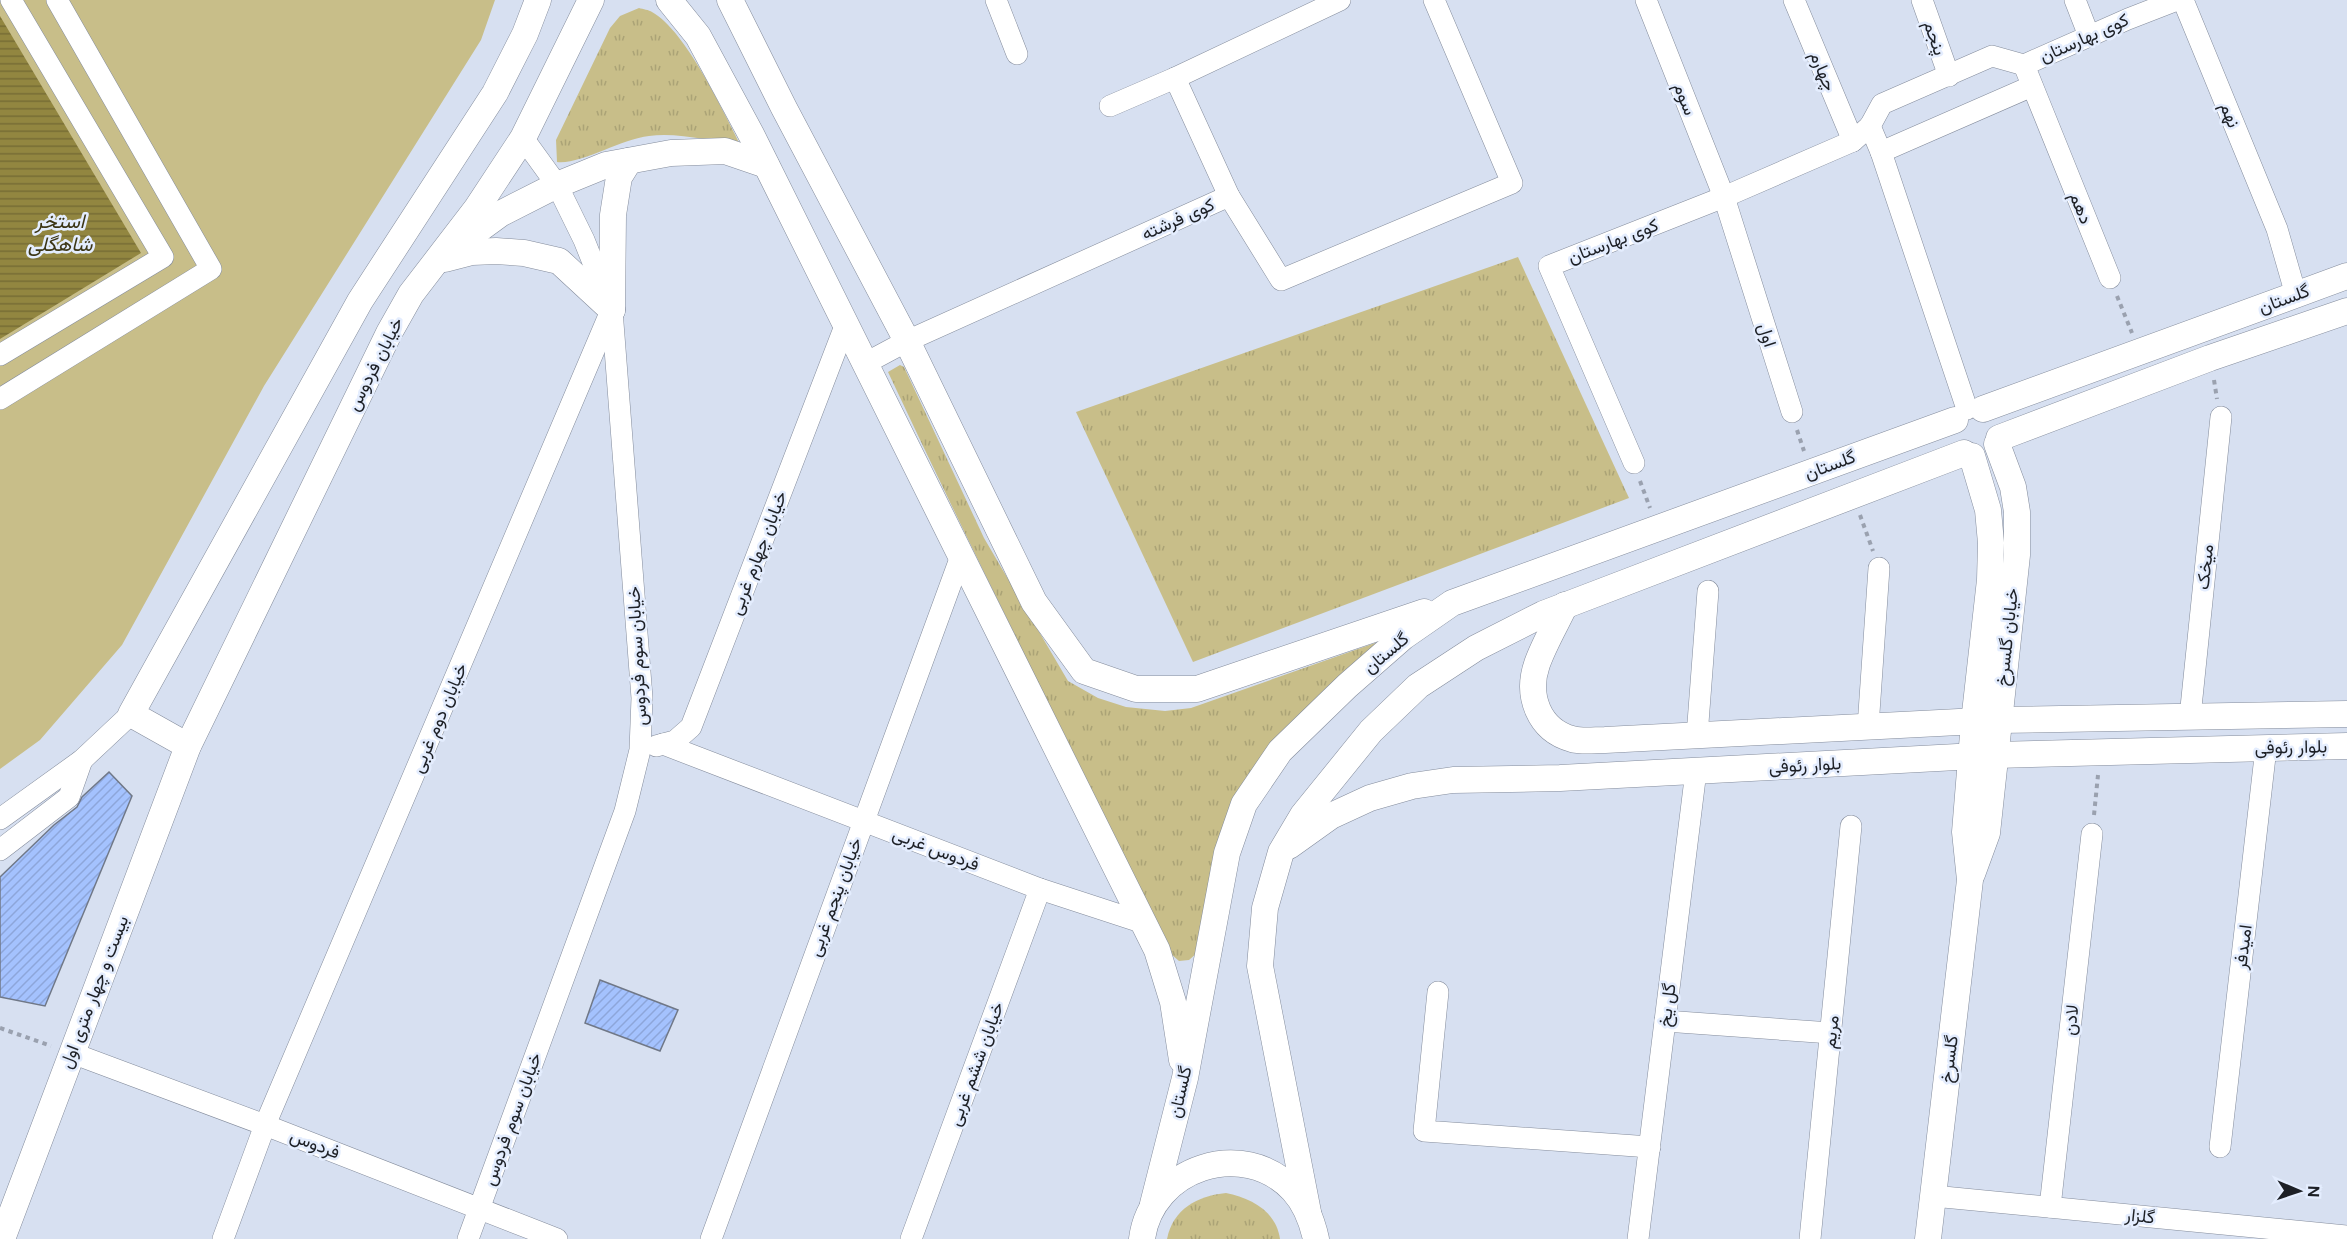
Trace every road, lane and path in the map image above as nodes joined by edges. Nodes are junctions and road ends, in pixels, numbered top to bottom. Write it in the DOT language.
graph roads {
  1 [pos="10,0"];
  2 [pos="57,0"];
  3 [pos="538,0"];
  4 [pos="591,0"];
  5 [pos="669,0"];
  6 [pos="730,0"];
  7 [pos="996,0"];
  8 [pos="1340,0"];
  9 [pos="1434,0"];
  10 [pos="1646,0"];
  11 [pos="1794,0"];
  12 [pos="1922,0"];
  13 [pos="2075,0"];
  14 [pos="2177,0"];
  15 [pos="2183,0"];
  16 [pos="2089,36"];
  17 [pos="1017,54"];
  18 [pos="2024,65"];
  19 [pos="1949,76"];
  20 [pos="1175,78"];
  21 [pos="2032,86"];
  22 [pos="1110,106"];
  23 [pos="1870,126"];
  24 [pos="523,138"];
  25 [pos="1853,141"];
  26 [pos="1881,152"];
  27 [pos="629,161"];
  28 [pos="766,165"];
  29 [pos="557,185"];
  30 [pos="1229,196"];
  31 [pos="1724,197"];
  32 [pos="434,263"];
  33 [pos="2347,276"];
  34 [pos="2110,278"];
  35 [pos="2296,295"];
  36 [pos="612,310"];
  37 [pos="2347,311"];
  38 [pos="845,326"];
  39 [pos="907,341"];
  40 [pos="2139,352"];
  41 [pos="0,355"];
  42 [pos="2210,358"];
  43 [pos="864,364"];
  44 [pos="0,399"];
  45 [pos="1792,412"];
  46 [pos="1968,412"];
  47 [pos="2221,417"];
  48 [pos="1998,441"];
  49 [pos="1968,454"];
  50 [pos="1634,464"];
  51 [pos="1810,473"];
  52 [pos="1853,495"];
  53 [pos="1658,528"];
  54 [pos="961,556"];
  55 [pos="1879,568"];
  56 [pos="1708,591"];
  57 [pos="1452,603"];
  58 [pos="1565,605"];
  59 [pos="131,714"];
  60 [pos="2347,714"];
  61 [pos="2190,717"];
  62 [pos="1986,721"];
  63 [pos="1868,727"];
  64 [pos="1697,736"];
  65 [pos="663,744"];
  66 [pos="188,746"];
  67 [pos="2347,746"];
  68 [pos="2266,748"];
  69 [pos="640,750"];
  70 [pos="2100,752"];
  71 [pos="1983,755"];
  72 [pos="82,759"];
  73 [pos="1696,771"];
  74 [pos="0,819"];
  75 [pos="863,821"];
  76 [pos="1851,826"];
  77 [pos="1976,832"];
  78 [pos="2092,834"];
  79 [pos="0,850"];
  80 [pos="1281,852"];
  81 [pos="1040,889"];
  82 [pos="1144,923"];
  83 [pos="1438,992"];
  84 [pos="1665,1021"];
  85 [pos="0,1028"];
  86 [pos="1831,1033"];
  87 [pos="72,1053"];
  88 [pos="1185,1078"];
  89 [pos="266,1125"];
  90 [pos="1650,1147"];
  91 [pos="2220,1147"];
  92 [pos="1933,1196"];
  93 [pos="1153,1204"];
  94 [pos="2050,1207"];
  95 [pos="480,1208"];
  96 [pos="1308,1212"];
  97 [pos="1141,1235"];
  98 [pos="2312,1236"];
  99 [pos="2347,1236"];
  100 [pos="2,1239"];
  101 [pos="223,1239"];
  102 [pos="468,1239"];
  103 [pos="557,1239"];
  104 [pos="711,1239"];
  105 [pos="911,1239"];
  106 [pos="1316,1239"];
  107 [pos="1638,1239"];
  108 [pos="1810,1239"];
  109 [pos="1928,1239"];
  1 -- 41 [label="street"];
  2 -- 44 [label="street"];
  3 -- 59 [label="main road"];
  4 -- 24 [label="main road, خیابان فردوس"];
  5 -- 28 [label="main road"];
  6 -- 39 [label="main road"];
  7 -- 17 [label="street"];
  8 -- 20 [label="street"];
  9 -- 30 [label="street, کوی فرشته"];
  10 -- 31 [label="street, سوم"];
  11 -- 25 [label="street, چهارم"];
  12 -- 19 [label="street, پنجم"];
  13 -- 16 [label="street"];
  14 -- 16 [label="street, کوی بهارستان"];
  15 -- 35 [label="street, نهم"];
  16 -- 18 [label="street, کوی بهارستان"];
  18 -- 19 [label="street, کوی بهارستان"];
  18 -- 21 [label="street, دهم"];
  19 -- 23 [label="street, کوی بهارستان"];
  20 -- 22 [label="street"];
  20 -- 30 [label="street"];
  21 -- 26 [label="street, کوی بهارستان"];
  21 -- 34 [label="street, دهم"];
  23 -- 25 [label="street, کوی بهارستان"];
  23 -- 26 [label="street"];
  24 -- 29 [label="street, خیابان سوم فردوس"];
  24 -- 32 [label="main road, خیابان فردوس"];
  25 -- 31 [label="street, کوی بهارستان"];
  26 -- 46 [label="street"];
  27 -- 28 [label="main road"];
  27 -- 29 [label="main road"];
  27 -- 36 [label="main road"];
  28 -- 38 [label="main road"];
  29 -- 32 [label="main road"];
  29 -- 36 [label="street, خیابان سوم فردوس"];
  30 -- 39 [label="street, کوی فرشته"];
  31 -- 45 [label="street, اول"];
  31 -- 50 [label="street, کوی بهارستان"];
  32 -- 36 [label="main road"];
  32 -- 66 [label="main road, خیابان فردوس"];
  33 -- 35 [label="main road, گلستان"];
  34 -- 40 [label="path"];
  35 -- 40 [label="main road, گلستان"];
  36 -- 69 [label="street, خیابان سوم فردوس"];
  36 -- 89 [label="street, خیابان دوم غربی"];
  37 -- 42 [label="main road, گلستان"];
  38 -- 43 [label="main road"];
  38 -- 65 [label="street, خیابان چهارم غربی"];
  39 -- 43 [label="street, کوی فرشته"];
  39 -- 57 [label="main road"];
  40 -- 46 [label="main road, گلستان"];
  42 -- 47 [label="path"];
  42 -- 48 [label="main road, گلستان"];
  43 -- 54 [label="main road"];
  45 -- 51 [label="path"];
  46 -- 48 [label="main road"];
  46 -- 49 [label="main road"];
  46 -- 51 [label="main road, گلستان"];
  47 -- 61 [label="street, میخک"];
  48 -- 49 [label="main road"];
  48 -- 62 [label="main road, خیابان گلسرخ"];
  49 -- 52 [label="main road, گلستان"];
  49 -- 62 [label="main road, خیابان گلسرخ"];
  50 -- 53 [label="path"];
  51 -- 53 [label="main road, گلستان"];
  52 -- 55 [label="path"];
  52 -- 58 [label="main road, گلستان"];
  53 -- 57 [label="main road, گلستان"];
  54 -- 75 [label="street, خیابان پنجم غربی"];
  54 -- 82 [label="main road"];
  55 -- 63 [label="street"];
  56 -- 64 [label="street"];
  57 -- 88 [label="main road, گلستان"];
  58 -- 64 [label="main road, بلوار رئوفی"];
  58 -- 80 [label="main road, گلستان"];
  59 -- 66 [label="main road"];
  59 -- 72 [label="street"];
  60 -- 61 [label="main road, بلوار رئوفی"];
  61 -- 62 [label="main road, بلوار رئوفی"];
  62 -- 63 [label="main road, بلوار رئوفی"];
  62 -- 71 [label="main road, خیابان گلسرخ"];
  63 -- 64 [label="main road, بلوار رئوفی"];
  64 -- 73 [label="main road"];
  65 -- 69 [label="street, خیابان چهارم غربی"];
  65 -- 75 [label="street, فردوس غربی"];
  66 -- 87 [label="main road, بیست و چهار متری اول"];
  67 -- 68 [label="main road, بلوار رئوفی"];
  68 -- 70 [label="main road, بلوار رئوفی"];
  68 -- 91 [label="street, امیدفر"];
  69 -- 95 [label="street, خیابان سوم فردوس"];
  70 -- 71 [label="main road, بلوار رئوفی"];
  70 -- 78 [label="path"];
  71 -- 73 [label="main road, بلوار رئوفی"];
  71 -- 77 [label="main road, خیابان گلسرخ"];
  72 -- 74 [label="street"];
  72 -- 79 [label="street"];
  73 -- 80 [label="main road, بلوار رئوفی"];
  73 -- 84 [label="street, گل یخ"];
  75 -- 81 [label="street, فردوس غربی"];
  75 -- 104 [label="street, خیابان پنجم غربی"];
  76 -- 86 [label="street, مریم"];
  77 -- 92 [label="main road, گلسرخ"];
  78 -- 94 [label="street, لادن"];
  80 -- 96 [label="main road, گلستان"];
  81 -- 82 [label="street, فردوس غربی"];
  81 -- 105 [label="street, خیابان ششم غربی"];
  82 -- 88 [label="main road"];
  83 -- 90 [label="street"];
  84 -- 86 [label="street"];
  84 -- 90 [label="street, گل یخ"];
  85 -- 87 [label="path"];
  86 -- 108 [label="street, مریم"];
  87 -- 89 [label="street, فردوس"];
  87 -- 100 [label="main road, بیست و چهار متری اول"];
  88 -- 93 [label="main road, گلستان"];
  89 -- 95 [label="street, فردوس"];
  89 -- 101 [label="street, خیابان دوم غربی"];
  90 -- 107 [label="street, گل یخ"];
  92 -- 94 [label="street, گلزار"];
  92 -- 109 [label="main road, گلسرخ"];
  93 -- 96 [label="main road"];
  93 -- 97 [label="main road"];
  94 -- 98 [label="street, گلزار"];
  95 -- 102 [label="street, خیابان سوم فردوس"];
  95 -- 103 [label="street, فردوس"];
  96 -- 106 [label="main road"];
  98 -- 99 [label="street, گلزار"];
}
